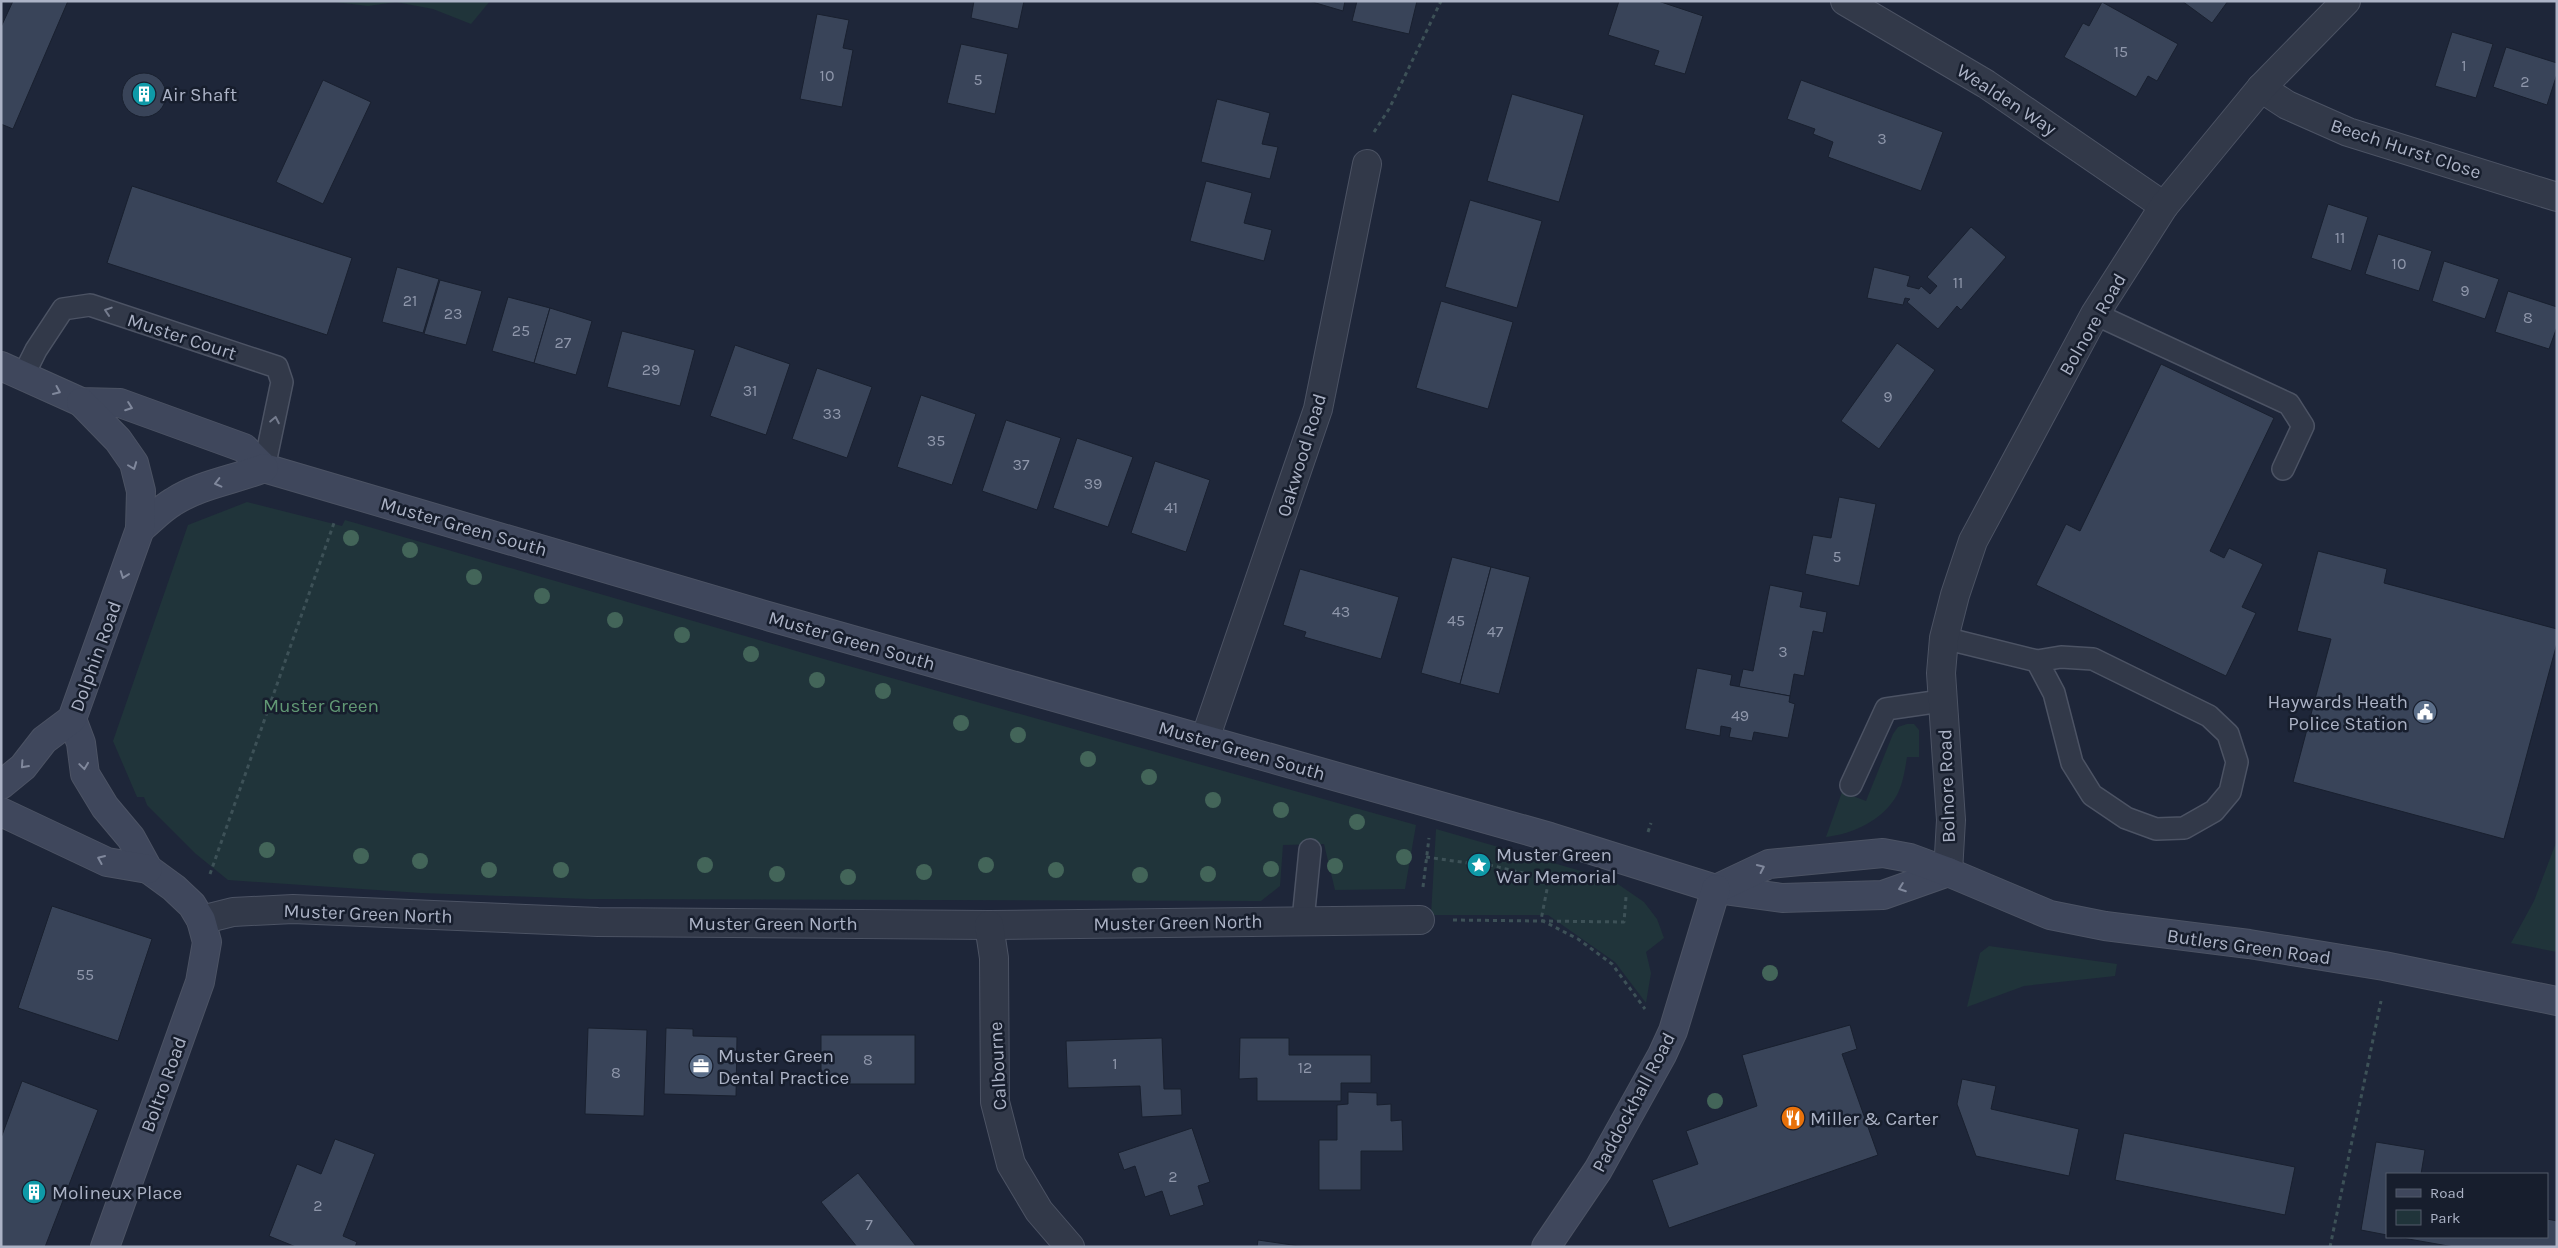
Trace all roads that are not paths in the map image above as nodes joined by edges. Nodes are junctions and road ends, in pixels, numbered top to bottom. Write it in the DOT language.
graph roads {
  1 [pos="1845,1"];
  2 [pos="2346,1"];
  3 [pos="2261,88"];
  4 [pos="1367,164"];
  5 [pos="2557,197"];
  6 [pos="2164,206"];
  7 [pos="2095,314"];
  8 [pos="12,371"];
  9 [pos="81,402"];
  10 [pos="264,468"];
  11 [pos="2283,469"];
  12 [pos="140,529"];
  13 [pos="1944,638"];
  14 [pos="2037,661"];
  15 [pos="1941,701"];
  16 [pos="72,719"];
  17 [pos="1205,739"];
  18 [pos="1,785"];
  19 [pos="1852,785"];
  20 [pos="1,812"];
  21 [pos="1310,850"];
  22 [pos="148,869"];
  23 [pos="1948,872"];
  24 [pos="1716,889"];
  25 [pos="201,920"];
  26 [pos="1303,920"];
  27 [pos="1420,920"];
  28 [pos="989,925"];
  29 [pos="2557,1001"];
  30 [pos="105,1247"];
  31 [pos="1070,1247"];
  32 [pos="1546,1247"];
  1 -- 6 [label="street, Wealden Way"];
  2 -- 3 [label="street, Bolnore Road"];
  3 -- 5 [label="street, Beech Hurst Close"];
  3 -- 6 [label="street, Bolnore Road"];
  4 -- 17 [label="street, Oakwood Road"];
  6 -- 7 [label="street, Bolnore Road"];
  7 -- 11 [label="lane"];
  7 -- 13 [label="street, Bolnore Road"];
  8 -- 9 [label="main road, Muster Green South, one-way"];
  10 -- 8 [label="lane, Muster Court, one-way"];
  9 -- 10 [label="main road, Muster Green South, one-way"];
  9 -- 12 [label="main road, Dolphin Road, one-way"];
  10 -- 12 [label="main road, one-way"];
  10 -- 17 [label="main road, Muster Green South"];
  12 -- 16 [label="main road, Dolphin Road, one-way"];
  13 -- 14 [label="lane"];
  13 -- 15 [label="street, Bolnore Road"];
  14 -- 14 [label="lane"];
  15 -- 19 [label="lane, Bolnore Road"];
  15 -- 23 [label="street, Bolnore Road"];
  16 -- 18 [label="main road, Dolphin Road, one-way"];
  16 -- 22 [label="main road, one-way"];
  17 -- 24 [label="main road, Muster Green South"];
  22 -- 20 [label="main road, one-way"];
  21 -- 26 [label="lane"];
  22 -- 25 [label="main road"];
  23 -- 24 [label="main road, one-way"];
  24 -- 23 [label="main road, Butlers Green Road, one-way"];
  23 -- 29 [label="main road, Butlers Green Road"];
  24 -- 32 [label="main road, Paddockhall Road"];
  25 -- 28 [label="street, Muster Green North"];
  25 -- 30 [label="main road, Boltro Road"];
  26 -- 27 [label="street, Muster Green North"];
  26 -- 28 [label="street, Muster Green North"];
  28 -- 31 [label="street, Calbourne"];
}
